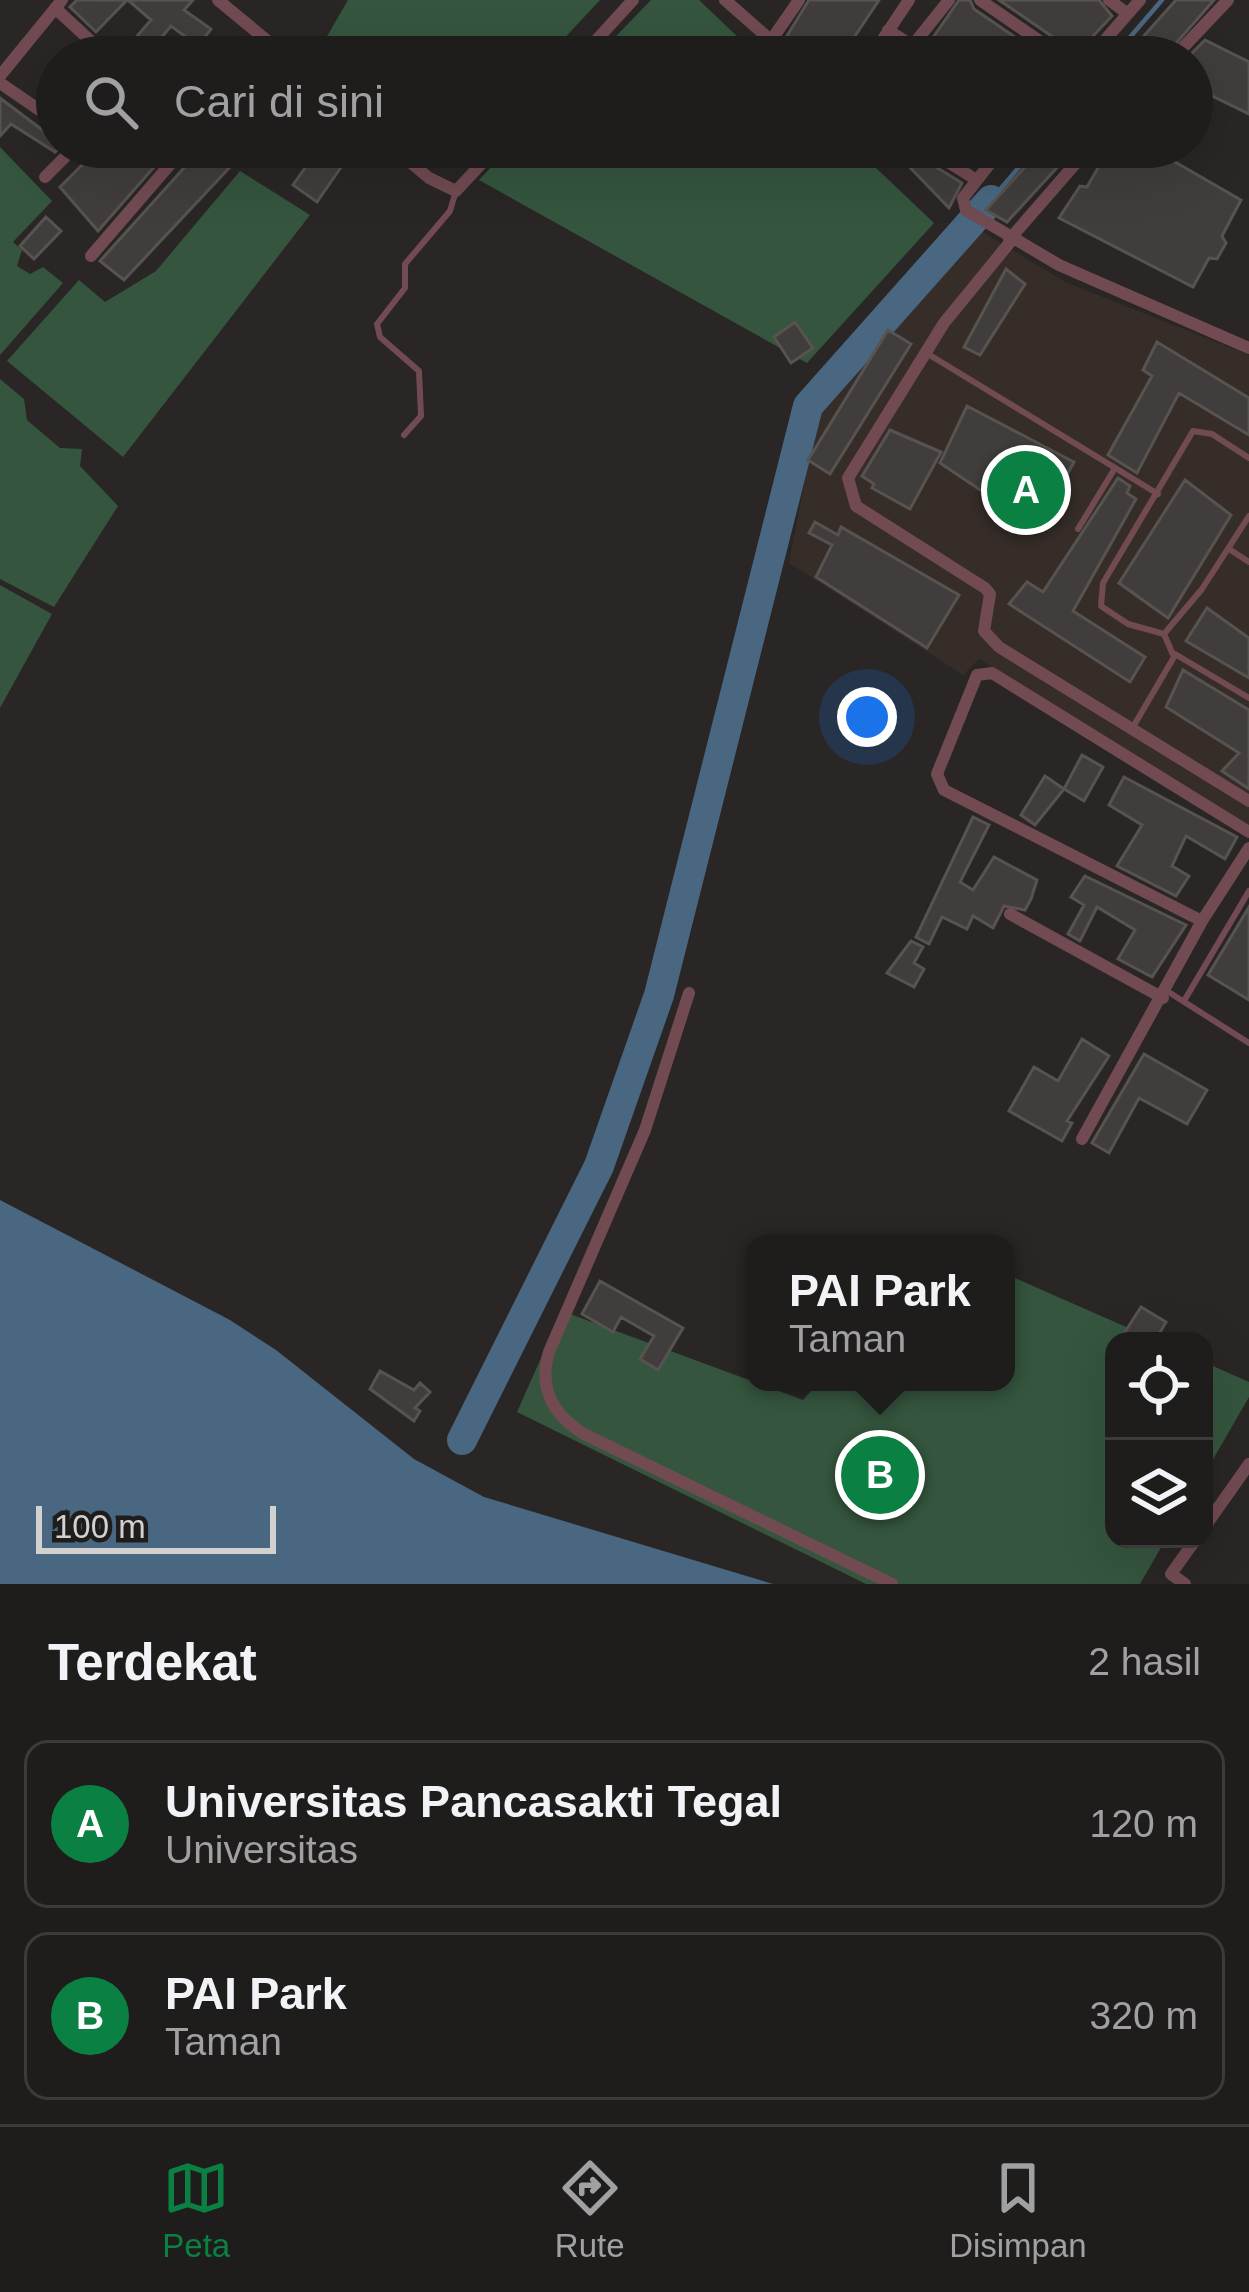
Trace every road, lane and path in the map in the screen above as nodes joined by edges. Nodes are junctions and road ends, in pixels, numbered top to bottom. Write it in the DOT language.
graph roads {
  1 [pos="218,0"];
  2 [pos="634,0"];
  3 [pos="725,0"];
  4 [pos="799,0"];
  5 [pos="909,0"];
  6 [pos="949,0"];
  7 [pos="980,0"];
  8 [pos="1108,0"];
  9 [pos="1139,0"];
  10 [pos="1228,0"];
  11 [pos="58,4"];
  12 [pos="1128,14"];
  13 [pos="888,30"];
  14 [pos="88,36"];
  15 [pos="262,36"];
  16 [pos="600,36"];
  17 [pos="764,36"];
  18 [pos="774,36"];
  19 [pos="884,36"];
  20 [pos="897,36"];
  21 [pos="921,36"];
  22 [pos="1032,36"];
  23 [pos="1109,36"];
  24 [pos="1194,36"];
  25 [pos="0,80"];
  26 [pos="36,107"];
  27 [pos="54,168"];
  28 [pos="167,168"];
  29 [pos="417,168"];
  30 [pos="477,168"];
  31 [pos="957,168"];
  32 [pos="985,168"];
  33 [pos="1072,168"];
  34 [pos="45,177"];
  35 [pos="975,179"];
  36 [pos="456,191"];
  37 [pos="1010,241"];
  38 [pos="91,256"];
  39 [pos="1249,348"];
  40 [pos="928,354"];
  41 [pos="404,435"];
  42 [pos="1249,458"];
  43 [pos="1115,468"];
  44 [pos="1158,494"];
  45 [pos="1249,517"];
  46 [pos="1078,529"];
  47 [pos="1229,549"];
  48 [pos="1249,562"];
  49 [pos="1164,634"];
  50 [pos="1173,652"];
  51 [pos="1249,698"];
  52 [pos="1132,730"];
  53 [pos="1249,801"];
  54 [pos="1249,832"];
  55 [pos="1249,848"];
  56 [pos="1249,891"];
  57 [pos="1010,914"];
  58 [pos="1202,921"];
  59 [pos="689,993"];
  60 [pos="1165,995"];
  61 [pos="1184,1001"];
  62 [pos="1249,1043"];
  63 [pos="1082,1139"];
  64 [pos="1249,1464"];
  65 [pos="1213,1515"];
  66 [pos="1189,1548"];
  67 [pos="1167,1579"];
  68 [pos="892,1584"];
  69 [pos="1185,1584"];
  1 -- 15 [label="street"];
  2 -- 16 [label="street"];
  3 -- 17 [label="street"];
  4 -- 18 [label="street"];
  5 -- 13 [label="street"];
  6 -- 21 [label="street"];
  7 -- 22 [label="street"];
  8 -- 12 [label="street"];
  9 -- 12 [label="street"];
  10 -- 24 [label="street"];
  11 -- 14 [label="street"];
  11 -- 25 [label="street"];
  12 -- 23 [label="street"];
  13 -- 19 [label="street"];
  13 -- 20 [label="street"];
  25 -- 26 [label="street"];
  27 -- 34 [label="street"];
  28 -- 38 [label="street"];
  29 -- 36 [label="street"];
  30 -- 36 [label="street"];
  31 -- 35 [label="street"];
  32 -- 35 [label="street"];
  33 -- 37 [label="street"];
  35 -- 37 [label="street"];
  36 -- 41 [label="lane"];
  37 -- 39 [label="street"];
  37 -- 40 [label="street"];
  40 -- 43 [label="lane"];
  40 -- 52 [label="street"];
  42 -- 44 [label="lane"];
  43 -- 44 [label="lane"];
  43 -- 46 [label="lane"];
  44 -- 49 [label="lane"];
  45 -- 47 [label="lane"];
  47 -- 48 [label="lane"];
  47 -- 49 [label="lane"];
  49 -- 50 [label="lane"];
  50 -- 51 [label="lane"];
  50 -- 52 [label="lane"];
  52 -- 53 [label="street"];
  54 -- 58 [label="street"];
  55 -- 58 [label="street"];
  56 -- 61 [label="lane"];
  57 -- 60 [label="street"];
  58 -- 60 [label="street"];
  59 -- 68 [label="street"];
  60 -- 61 [label="lane"];
  60 -- 63 [label="street"];
  61 -- 62 [label="lane"];
  64 -- 65 [label="street"];
  66 -- 67 [label="street"];
  67 -- 69 [label="street"];
}
